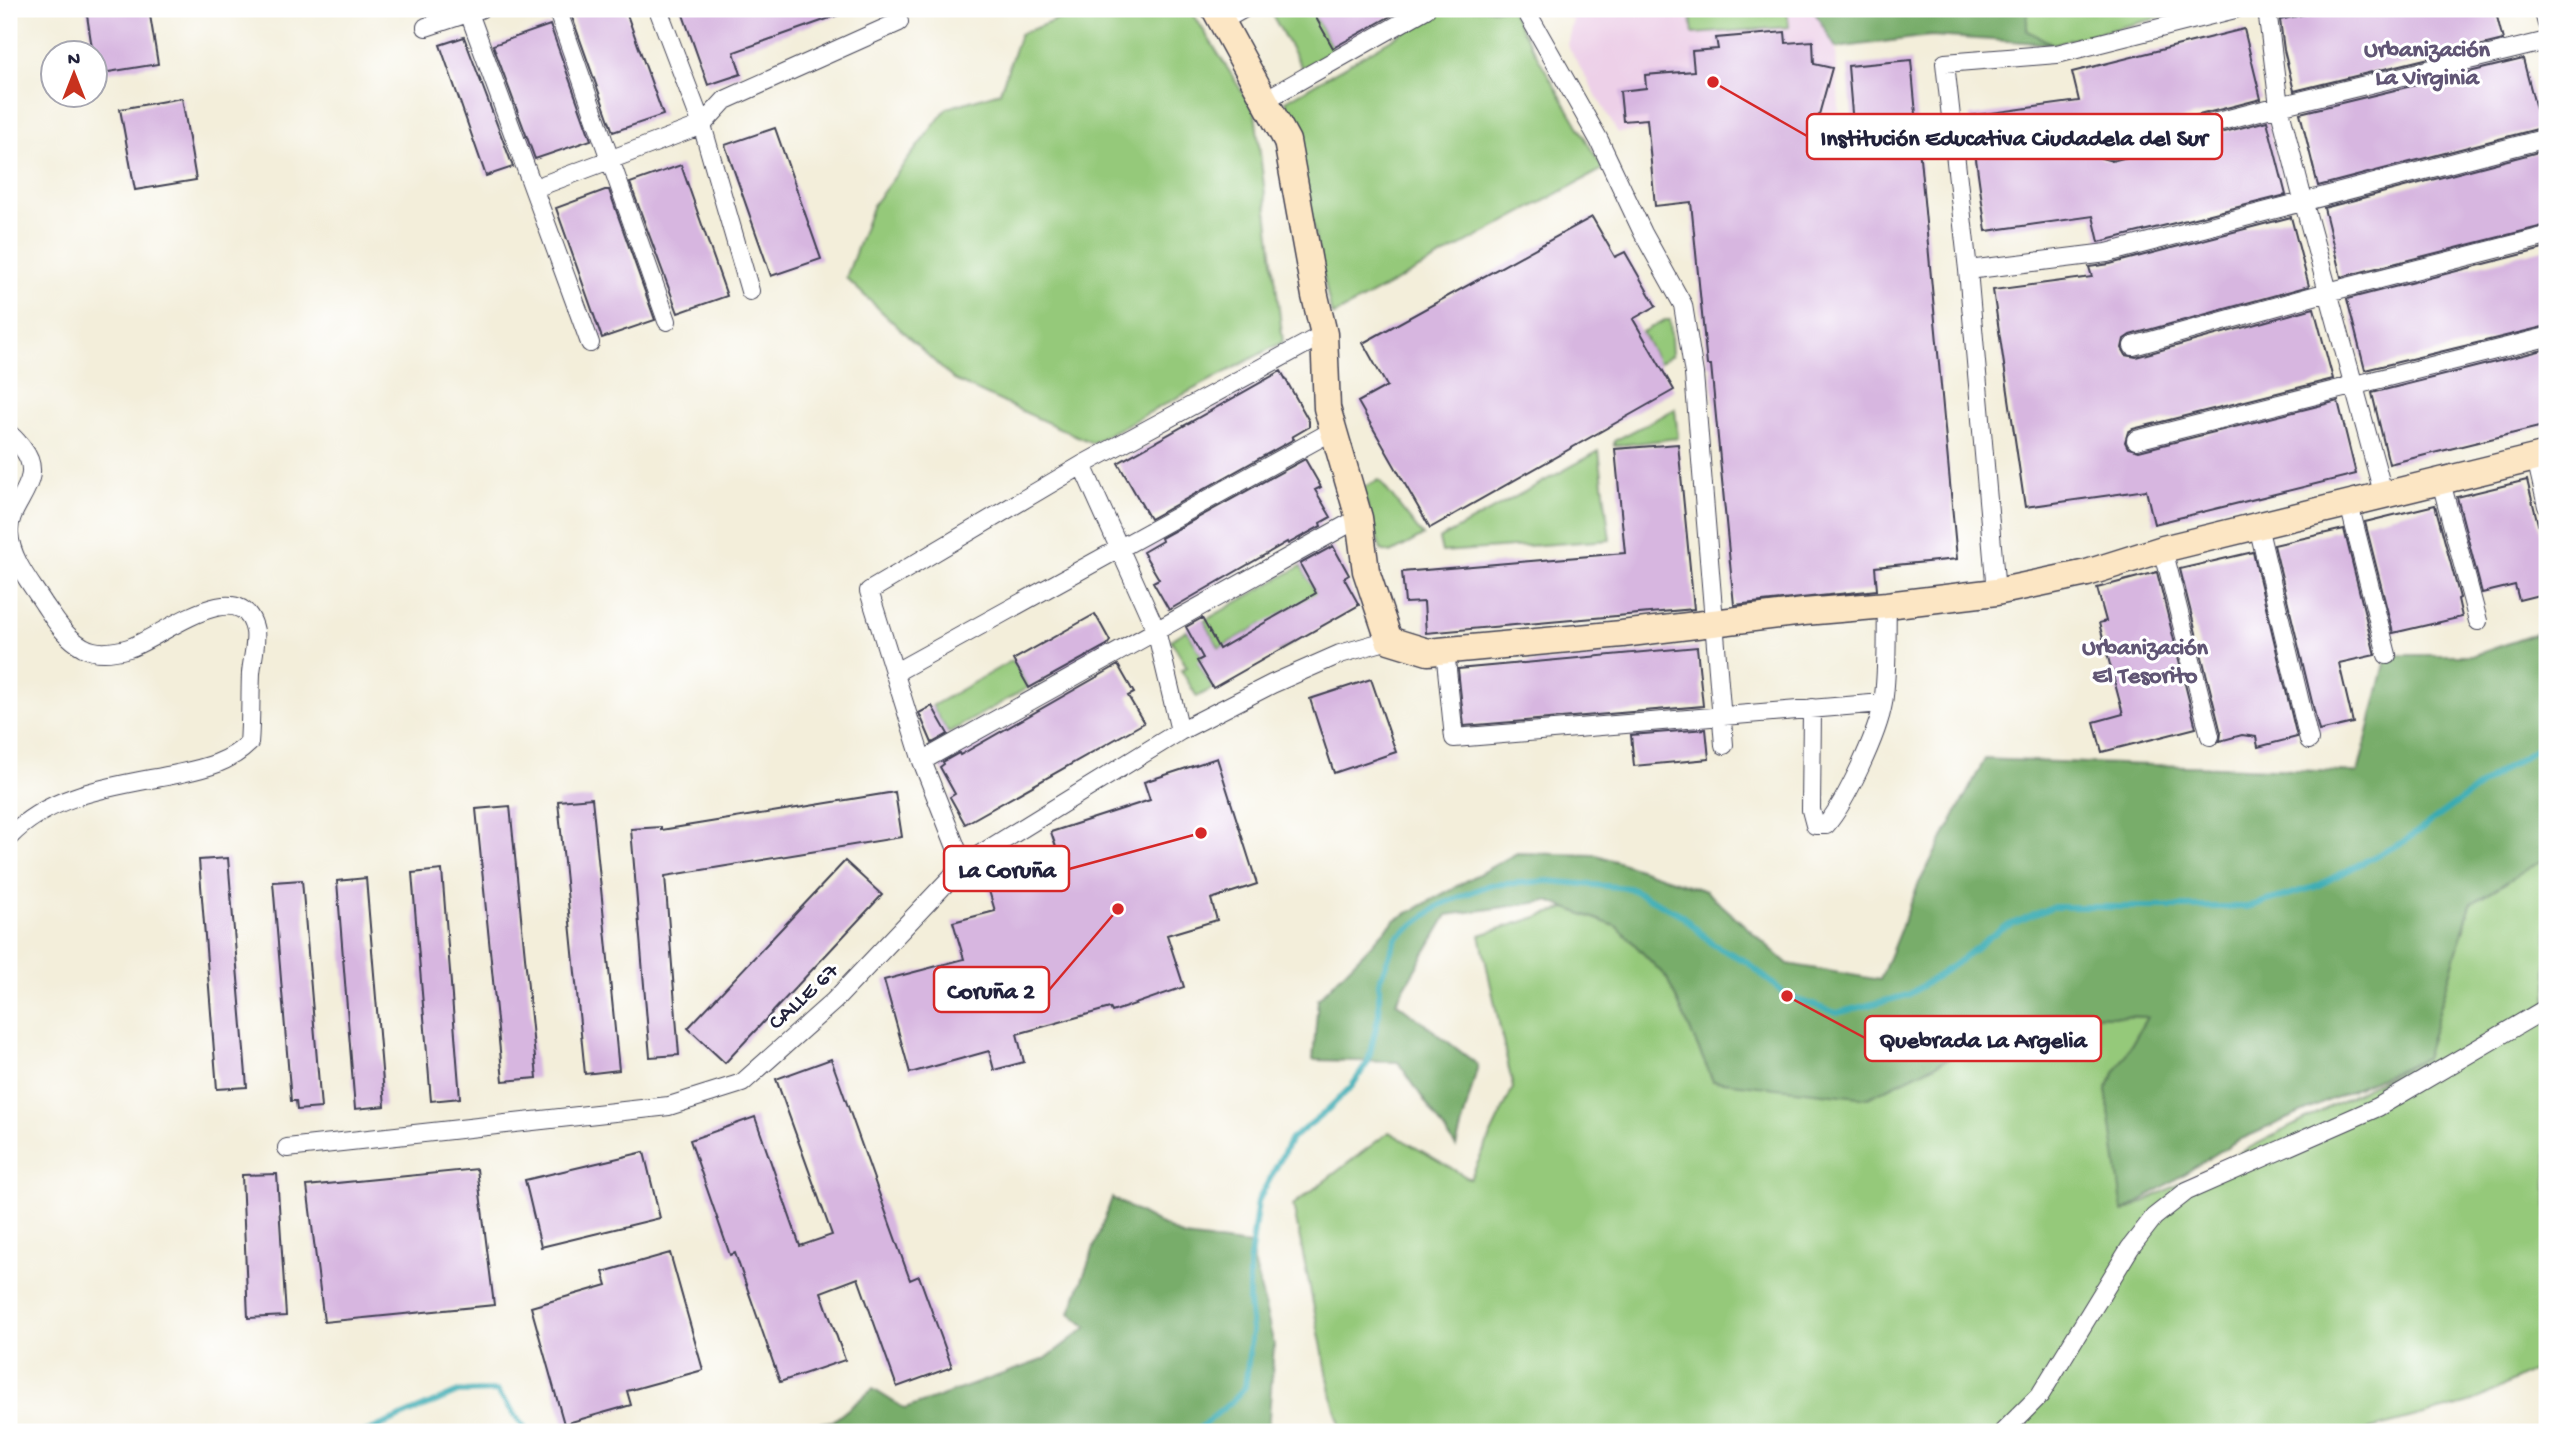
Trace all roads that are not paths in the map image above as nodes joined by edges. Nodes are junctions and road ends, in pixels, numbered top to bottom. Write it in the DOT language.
graph roads {
  1 [pos="557,9"];
  2 [pos="658,9"];
  3 [pos="894,9"];
  4 [pos="1426,9"];
  5 [pos="1525,9"];
  6 [pos="2235,9"];
  7 [pos="2267,9"];
  8 [pos="2543,9"];
  9 [pos="474,11"];
  10 [pos="1227,13"];
  11 [pos="2547,24"];
  12 [pos="426,27"];
  13 [pos="2547,41"];
  14 [pos="1265,100"];
  15 [pos="2279,106"];
  16 [pos="702,125"];
  17 [pos="2547,138"];
  18 [pos="2109,150"];
  19 [pos="610,161"];
  20 [pos="535,188"];
  21 [pos="2303,200"];
  22 [pos="2547,236"];
  23 [pos="1968,270"];
  24 [pos="750,291"];
  25 [pos="2328,292"];
  26 [pos="667,321"];
  27 [pos="1324,334"];
  28 [pos="2547,337"];
  29 [pos="590,342"];
  30 [pos="2133,346"];
  31 [pos="2353,385"];
  32 [pos="1334,430"];
  33 [pos="9,434"];
  34 [pos="2136,440"];
  35 [pos="2542,457"];
  36 [pos="1082,465"];
  37 [pos="2441,482"];
  38 [pos="2384,496"];
  39 [pos="2349,504"];
  40 [pos="2547,506"];
  41 [pos="1359,518"];
  42 [pos="2258,526"];
  43 [pos="1118,548"];
  44 [pos="2162,549"];
  45 [pos="1996,592"];
  46 [pos="1887,606"];
  47 [pos="2478,621"];
  48 [pos="1716,623"];
  49 [pos="1156,630"];
  50 [pos="1389,640"];
  51 [pos="1446,650"];
  52 [pos="2387,655"];
  53 [pos="894,673"];
  54 [pos="1883,703"];
  55 [pos="1812,708"];
  56 [pos="1722,716"];
  57 [pos="1180,732"];
  58 [pos="2210,736"];
  59 [pos="2309,740"];
  60 [pos="1724,746"];
  61 [pos="922,761"];
  62 [pos="9,837"];
  63 [pos="963,864"];
  64 [pos="2547,1008"];
  65 [pos="287,1148"];
  66 [pos="2003,1432"];
  1 -- 19 [label="street"];
  2 -- 16 [label="street"];
  3 -- 16 [label="street"];
  4 -- 14 [label="street"];
  5 -- 48 [label="street"];
  6 -- 23 [label="street"];
  7 -- 15 [label="street"];
  8 -- 11 [label="street"];
  9 -- 12 [label="street"];
  9 -- 20 [label="street"];
  10 -- 14 [label="street"];
  13 -- 15 [label="street"];
  14 -- 27 [label="street"];
  15 -- 18 [label="street"];
  15 -- 21 [label="street"];
  16 -- 19 [label="street"];
  16 -- 24 [label="street"];
  17 -- 21 [label="street"];
  19 -- 20 [label="street"];
  19 -- 26 [label="street"];
  20 -- 29 [label="street"];
  21 -- 23 [label="street"];
  21 -- 25 [label="street"];
  22 -- 25 [label="street"];
  23 -- 45 [label="street"];
  25 -- 30 [label="street"];
  25 -- 31 [label="street"];
  27 -- 32 [label="street"];
  27 -- 36 [label="street"];
  28 -- 31 [label="street"];
  31 -- 34 [label="street"];
  31 -- 38 [label="street"];
  32 -- 41 [label="street"];
  32 -- 43 [label="street"];
  33 -- 62 [label="street"];
  35 -- 37 [label="street"];
  35 -- 40 [label="street"];
  36 -- 43 [label="street"];
  36 -- 53 [label="street"];
  37 -- 38 [label="street"];
  37 -- 47 [label="street"];
  38 -- 39 [label="street"];
  39 -- 42 [label="street"];
  39 -- 52 [label="street"];
  41 -- 49 [label="street"];
  41 -- 50 [label="street"];
  42 -- 44 [label="street"];
  42 -- 59 [label="street"];
  43 -- 49 [label="street"];
  43 -- 53 [label="street"];
  44 -- 45 [label="street"];
  44 -- 58 [label="street"];
  45 -- 46 [label="street"];
  46 -- 48 [label="street"];
  46 -- 54 [label="street"];
  48 -- 51 [label="street"];
  48 -- 56 [label="street"];
  49 -- 57 [label="street"];
  49 -- 61 [label="street"];
  50 -- 51 [label="street"];
  50 -- 57 [label="street, CALLE 67"];
  51 -- 56 [label="street"];
  53 -- 61 [label="street"];
  54 -- 55 [label="street"];
  54 -- 55 [label="street"];
  55 -- 56 [label="street"];
  56 -- 60 [label="street"];
  57 -- 63 [label="street, CALLE 67"];
  61 -- 63 [label="street"];
  63 -- 65 [label="street, CALLE 67"];
  64 -- 66 [label="street"];
}
